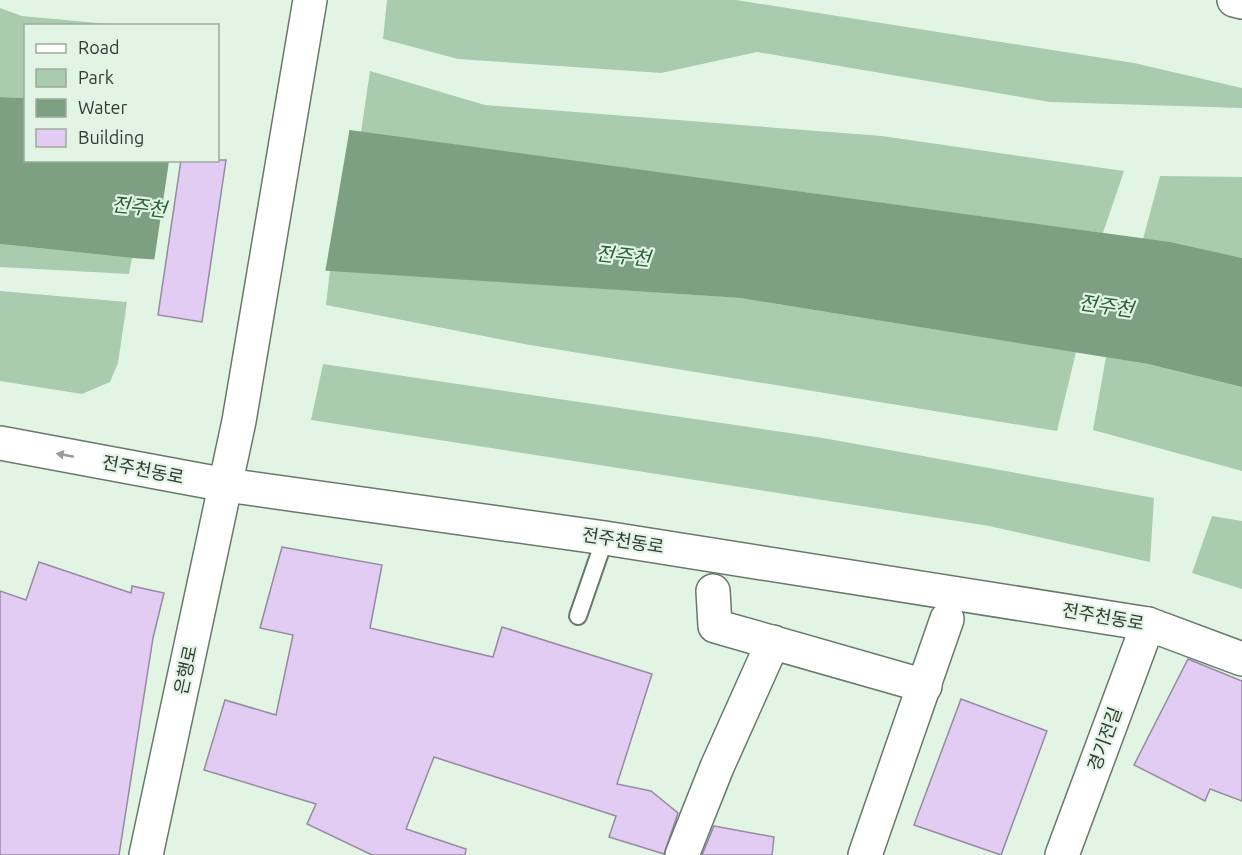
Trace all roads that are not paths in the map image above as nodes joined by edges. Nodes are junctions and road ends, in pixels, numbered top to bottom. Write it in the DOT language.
graph roads {
  1 [pos="310,0"];
  2 [pos="1234,0"];
  3 [pos="1242,2"];
  4 [pos="0,443"];
  5 [pos="226,485"];
  6 [pos="605,538"];
  7 [pos="713,591"];
  8 [pos="578,616"];
  9 [pos="947,619"];
  10 [pos="1148,624"];
  11 [pos="773,642"];
  12 [pos="1242,658"];
  13 [pos="925,686"];
  14 [pos="146,855"];
  15 [pos="682,855"];
  16 [pos="865,855"];
  17 [pos="1062,855"];
  1 -- 5 [label="street, 은행로"];
  2 -- 3 [label="street"];
  5 -- 4 [label="street, 전주천동로, one-way"];
  5 -- 6 [label="street, 전주천동로"];
  5 -- 14 [label="street, 은행로"];
  6 -- 8 [label="lane"];
  6 -- 10 [label="street, 전주천동로"];
  7 -- 11 [label="street"];
  9 -- 13 [label="street"];
  10 -- 12 [label="street, 전주천동로"];
  10 -- 17 [label="street, 경기전길"];
  11 -- 13 [label="street"];
  11 -- 15 [label="street"];
  13 -- 16 [label="street"];
}
